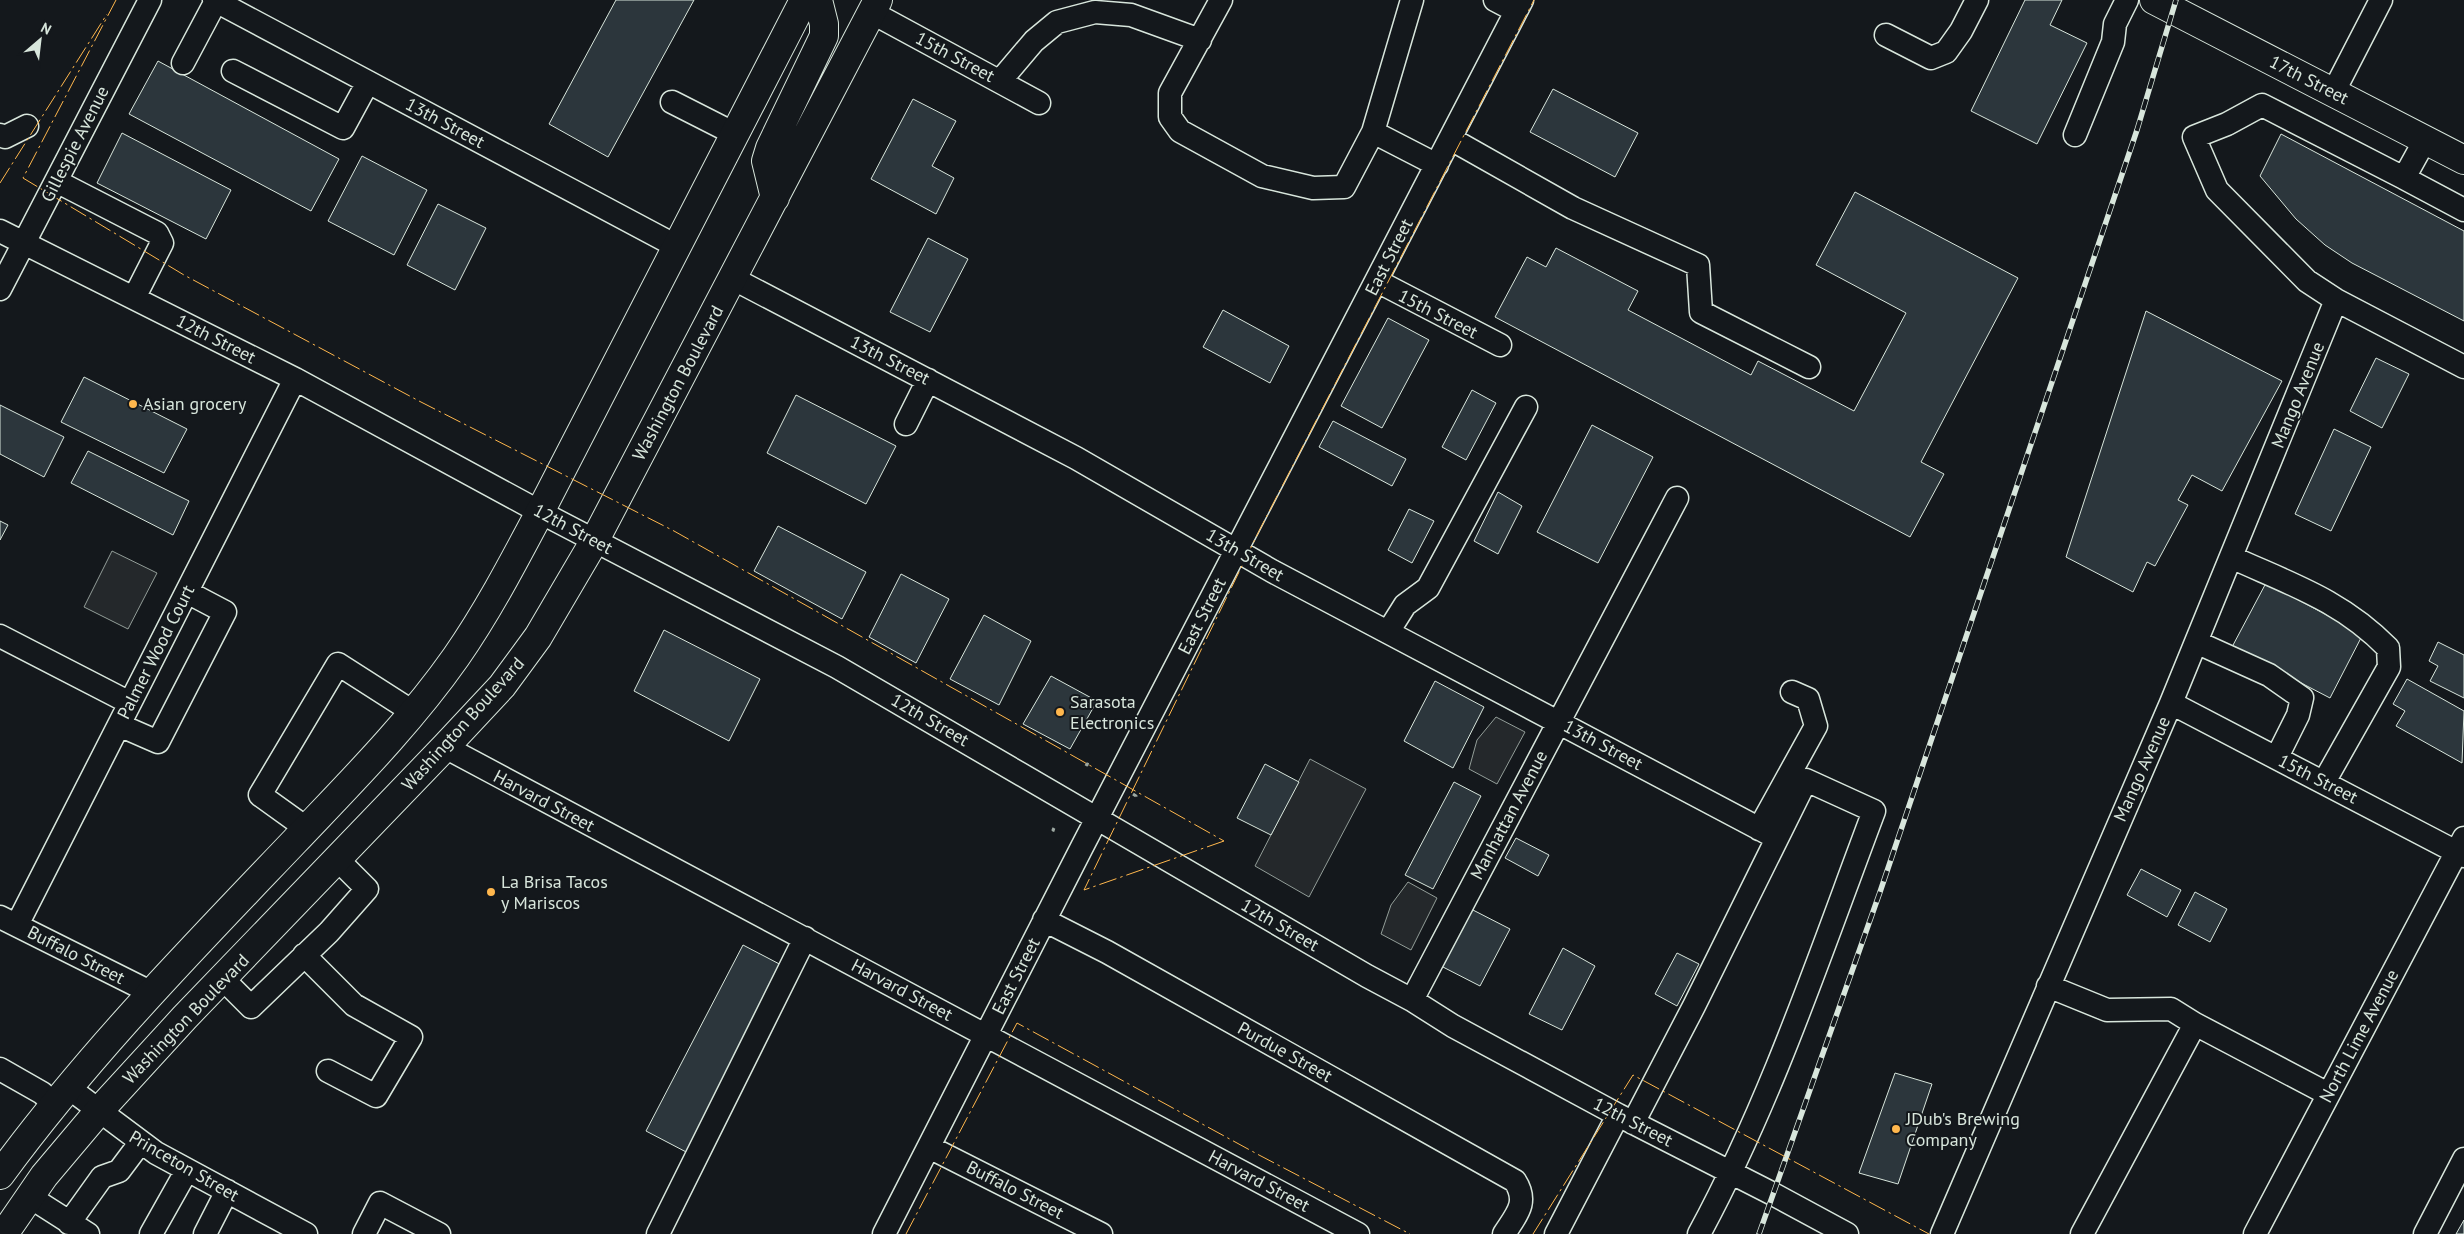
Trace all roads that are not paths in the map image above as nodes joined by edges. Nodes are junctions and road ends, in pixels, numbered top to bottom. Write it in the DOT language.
graph roads {
  1 [pos="150,0"];
  2 [pos="804,0"];
  3 [pos="818,0"];
  4 [pos="1221,0"];
  5 [pos="1412,0"];
  6 [pos="1495,0"];
  7 [pos="1977,0"];
  8 [pos="2127,0"];
  9 [pos="2154,0"];
  10 [pos="2382,0"];
  11 [pos="215,1"];
  12 [pos="872,4"];
  13 [pos="1519,6"];
  14 [pos="1886,34"];
  15 [pos="1200,40"];
  16 [pos="183,63"];
  17 [pos="234,71"];
  18 [pos="1000,81"];
  19 [pos="368,82"];
  20 [pos="2333,93"];
  21 [pos="672,102"];
  22 [pos="1039,103"];
  23 [pos="27,126"];
  24 [pos="1373,132"];
  25 [pos="735,134"];
  26 [pos="0,135"];
  27 [pos="2075,135"];
  28 [pos="1451,139"];
  29 [pos="2425,140"];
  30 [pos="2464,160"];
  31 [pos="1437,165"];
  32 [pos="2404,178"];
  33 [pos="56,182"];
  34 [pos="775,198"];
  35 [pos="2464,210"];
  36 [pos="0,231"];
  37 [pos="24,243"];
  38 [pos="676,246"];
  39 [pos="732,278"];
  40 [pos="1377,281"];
  41 [pos="0,289"];
  42 [pos="134,298"];
  43 [pos="2336,300"];
  44 [pos="1500,345"];
  45 [pos="1809,367"];
  46 [pos="2464,367"];
  47 [pos="295,379"];
  48 [pos="928,380"];
  49 [pos="1526,407"];
  50 [pos="906,424"];
  51 [pos="1677,498"];
  52 [pos="540,512"];
  53 [pos="595,540"];
  54 [pos="1236,551"];
  55 [pos="2231,557"];
  56 [pos="187,592"];
  57 [pos="1388,632"];
  58 [pos="0,636"];
  59 [pos="2196,642"];
  60 [pos="1792,692"];
  61 [pos="2171,702"];
  62 [pos="130,703"];
  63 [pos="413,712"];
  64 [pos="1558,721"];
  65 [pos="119,725"];
  66 [pos="445,748"];
  67 [pos="2277,757"];
  68 [pos="2324,782"];
  69 [pos="1097,818"];
  70 [pos="306,828"];
  71 [pos="1768,833"];
  72 [pos="2462,849"];
  73 [pos="338,860"];
  74 [pos="1044,920"];
  75 [pos="9,921"];
  76 [pos="804,938"];
  77 [pos="304,956"];
  78 [pos="223,979"];
  79 [pos="2048,986"];
  80 [pos="152,994"];
  81 [pos="1412,1000"];
  82 [pos="2195,1024"];
  83 [pos="986,1034"];
  84 [pos="0,1069"];
  85 [pos="328,1071"];
  86 [pos="2328,1094"];
  87 [pos="62,1097"];
  88 [pos="98,1112"];
  89 [pos="1626,1119"];
  90 [pos="140,1143"];
  91 [pos="929,1147"];
  92 [pos="2464,1159"];
  93 [pos="4,1161"];
  94 [pos="187,1170"];
  95 [pos="1732,1173"];
  96 [pos="227,1191"];
  97 [pos="30,1197"];
  98 [pos="79,1228"];
  99 [pos="286,1229"];
  100 [pos="1559,1233"];
  101 [pos="4,1234"];
  102 [pos="151,1234"];
  103 [pos="205,1234"];
  104 [pos="306,1234"];
  105 [pos="364,1234"];
  106 [pos="439,1234"];
  107 [pos="658,1234"];
  108 [pos="884,1234"];
  109 [pos="1101,1234"];
  110 [pos="1358,1234"];
  111 [pos="1504,1234"];
  112 [pos="1699,1234"];
  113 [pos="1847,1234"];
  114 [pos="1942,1234"];
  115 [pos="2082,1234"];
  116 [pos="2255,1234"];
  117 [pos="2425,1234"];
  1 -- 33 [label="street, Gillespie Avenue"];
  2 -- 25 [label="main road"];
  3 -- 34 [label="main road"];
  4 -- 15 [label="street"];
  5 -- 24 [label="street"];
  6 -- 13 [label="street"];
  7 -- 14 [label="street"];
  8 -- 27 [label="street"];
  9 -- 20 [label="main road, 17th Street"];
  10 -- 20 [label="street"];
  11 -- 16 [label="street"];
  11 -- 19 [label="street, 13th Street"];
  12 -- 18 [label="street, 15th Street"];
  12 -- 34 [label="main road, Washington Boulevard"];
  13 -- 28 [label="street, East Street"];
  15 -- 18 [label="street"];
  15 -- 24 [label="street"];
  17 -- 19 [label="street"];
  18 -- 22 [label="street, 15th Street"];
  19 -- 38 [label="street, 13th Street"];
  20 -- 29 [label="main road, 17th Street"];
  21 -- 25 [label="street"];
  23 -- 26 [label="street"];
  24 -- 31 [label="street"];
  25 -- 38 [label="main road"];
  28 -- 31 [label="street, East Street"];
  28 -- 45 [label="street"];
  29 -- 30 [label="main road, 17th Street"];
  29 -- 32 [label="street"];
  31 -- 40 [label="street, East Street"];
  32 -- 35 [label="street"];
  32 -- 43 [label="street"];
  33 -- 37 [label="street, Gillespie Avenue"];
  33 -- 42 [label="street"];
  34 -- 39 [label="main road, Washington Boulevard"];
  36 -- 37 [label="street, 12th Street"];
  37 -- 41 [label="street, Gillespie Avenue"];
  37 -- 42 [label="street, 12th Street"];
  38 -- 52 [label="main road"];
  39 -- 48 [label="street, 13th Street"];
  39 -- 53 [label="main road, Washington Boulevard"];
  40 -- 44 [label="street, 15th Street"];
  40 -- 54 [label="street, East Street"];
  42 -- 47 [label="street, 12th Street"];
  43 -- 46 [label="street"];
  43 -- 55 [label="street, Mango Avenue"];
  47 -- 52 [label="street, 12th Street"];
  47 -- 56 [label="street, Palmer Wood Court"];
  48 -- 50 [label="street"];
  48 -- 54 [label="street, 13th Street"];
  49 -- 57 [label="street"];
  51 -- 64 [label="street, Manhattan Avenue"];
  52 -- 53 [label="street, 12th Street"];
  52 -- 63 [label="main road"];
  53 -- 66 [label="main road, Washington Boulevard"];
  53 -- 69 [label="street, 12th Street"];
  54 -- 57 [label="street, 13th Street"];
  54 -- 69 [label="street, East Street"];
  55 -- 59 [label="street, Mango Avenue"];
  55 -- 68 [label="street"];
  56 -- 62 [label="street, Palmer Wood Court"];
  56 -- 65 [label="street"];
  57 -- 64 [label="street, 13th Street"];
  58 -- 62 [label="street"];
  59 -- 61 [label="street, Mango Avenue"];
  59 -- 67 [label="street"];
  60 -- 71 [label="street"];
  61 -- 67 [label="street, 15th Street"];
  61 -- 79 [label="street, Mango Avenue"];
  62 -- 65 [label="street, Palmer Wood Court"];
  63 -- 70 [label="main road"];
  63 -- 70 [label="street"];
  64 -- 71 [label="street, 13th Street"];
  64 -- 81 [label="street, Manhattan Avenue"];
  65 -- 75 [label="street, Palmer Wood Court"];
  66 -- 73 [label="main road, Washington Boulevard"];
  66 -- 76 [label="street, Harvard Street"];
  67 -- 68 [label="street, 15th Street"];
  68 -- 72 [label="street, 15th Street"];
  69 -- 74 [label="street, East Street"];
  69 -- 81 [label="street, 12th Street"];
  70 -- 80 [label="main road"];
  71 -- 89 [label="street"];
  71 -- 95 [label="street"];
  72 -- 86 [label="street, North Lime Avenue"];
  73 -- 77 [label="street"];
  73 -- 78 [label="main road, Washington Boulevard"];
  74 -- 83 [label="street, East Street"];
  74 -- 111 [label="street, Purdue Street"];
  75 -- 80 [label="street, Buffalo Street"];
  76 -- 83 [label="street, Harvard Street"];
  76 -- 107 [label="street"];
  77 -- 78 [label="street"];
  77 -- 85 [label="street"];
  78 -- 88 [label="main road, Washington Boulevard"];
  79 -- 82 [label="street"];
  79 -- 114 [label="street, Mango Avenue"];
  80 -- 87 [label="main road"];
  81 -- 89 [label="street, 12th Street"];
  82 -- 86 [label="street"];
  82 -- 115 [label="street"];
  83 -- 91 [label="street, East Street"];
  83 -- 110 [label="street, Harvard Street"];
  84 -- 87 [label="street, Princeton Street"];
  86 -- 116 [label="street, North Lime Avenue"];
  87 -- 88 [label="street, Princeton Street"];
  87 -- 93 [label="main road"];
  88 -- 90 [label="street, Princeton Street"];
  88 -- 97 [label="main road, Washington Boulevard"];
  89 -- 95 [label="street, 12th Street"];
  89 -- 100 [label="street"];
  90 -- 94 [label="street, Princeton Street"];
  90 -- 98 [label="street"];
  91 -- 108 [label="street, East Street"];
  91 -- 109 [label="street, Buffalo Street"];
  92 -- 117 [label="street"];
  94 -- 96 [label="street, Princeton Street"];
  94 -- 102 [label="street"];
  95 -- 112 [label="street"];
  95 -- 113 [label="street, 12th Street"];
  96 -- 99 [label="street, Princeton Street"];
  96 -- 103 [label="street"];
  97 -- 98 [label="street"];
  97 -- 101 [label="main road, Washington Boulevard"];
  99 -- 104 [label="street, Princeton Street"];
  105 -- 106 [label="street"];
}
